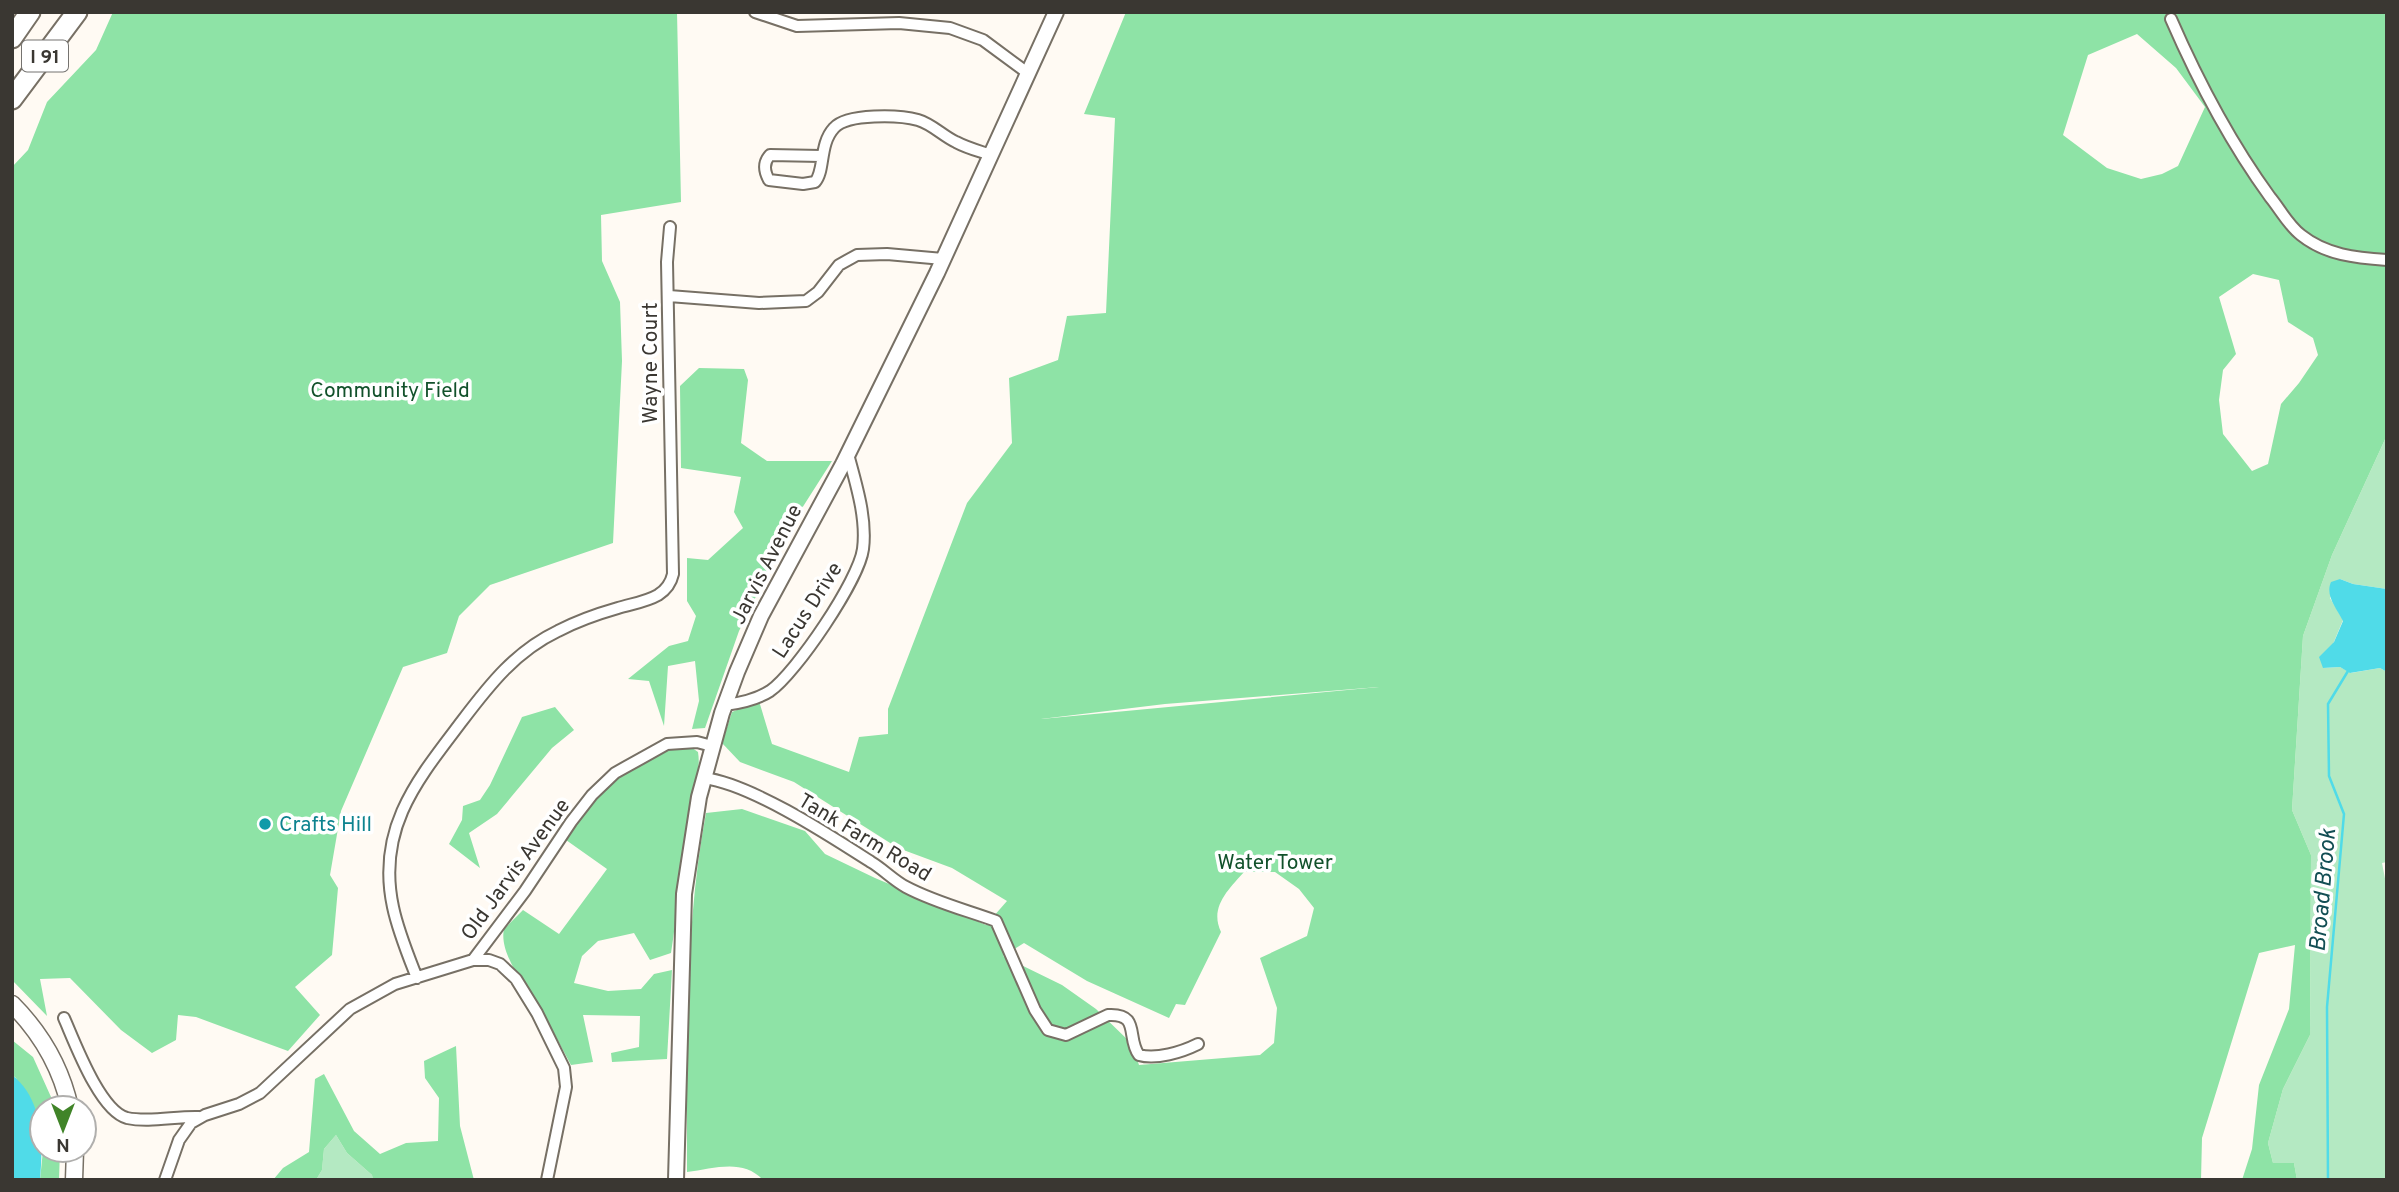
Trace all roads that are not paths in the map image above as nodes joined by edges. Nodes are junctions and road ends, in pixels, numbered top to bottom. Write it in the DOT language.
graph roads {
  1 [pos="16,12"];
  2 [pos="30,12"];
  3 [pos="77,12"];
  4 [pos="755,12"];
  5 [pos="1056,12"];
  6 [pos="12,17"];
  7 [pos="2171,19"];
  8 [pos="930,20"];
  9 [pos="12,38"];
  10 [pos="1029,74"];
  11 [pos="12,99"];
  12 [pos="991,155"];
  13 [pos="821,156"];
  14 [pos="670,227"];
  15 [pos="943,259"];
  16 [pos="2387,260"];
  17 [pos="669,296"];
  18 [pos="848,454"];
  19 [pos="725,705"];
  20 [pos="712,746"];
  21 [pos="704,778"];
  22 [pos="474,960"];
  23 [pos="417,978"];
  24 [pos="16,1013"];
  25 [pos="64,1018"];
  26 [pos="1198,1044"];
  27 [pos="66,1094"];
  28 [pos="199,1118"];
  29 [pos="165,1180"];
  30 [pos="547,1180"];
  31 [pos="676,1180"];
  1 -- 6 [label="highway"];
  2 -- 9 [label="highway, I 91"];
  3 -- 11 [label="highway, I 91"];
  4 -- 8 [label="street"];
  5 -- 10 [label="street, Jarvis Avenue"];
  7 -- 16 [label="street"];
  8 -- 10 [label="street"];
  10 -- 12 [label="street, Jarvis Avenue"];
  12 -- 13 [label="street"];
  12 -- 15 [label="street, Jarvis Avenue"];
  13 -- 13 [label="street"];
  14 -- 17 [label="street, Wayne Court"];
  15 -- 17 [label="street"];
  15 -- 18 [label="street, Jarvis Avenue"];
  17 -- 23 [label="street, Wayne Court"];
  18 -- 19 [label="street, Jarvis Avenue"];
  18 -- 19 [label="street, Lacus Drive"];
  19 -- 20 [label="street, Jarvis Avenue"];
  20 -- 21 [label="street, Jarvis Avenue"];
  20 -- 22 [label="street, Old Jarvis Avenue"];
  21 -- 26 [label="street, Tank Farm Road"];
  21 -- 31 [label="street, Jarvis Avenue"];
  22 -- 23 [label="street, Old Jarvis Avenue"];
  22 -- 30 [label="street"];
  23 -- 28 [label="street, Old Jarvis Avenue"];
  24 -- 27 [label="main road"];
  25 -- 28 [label="street"];
  28 -- 29 [label="street"];
}
